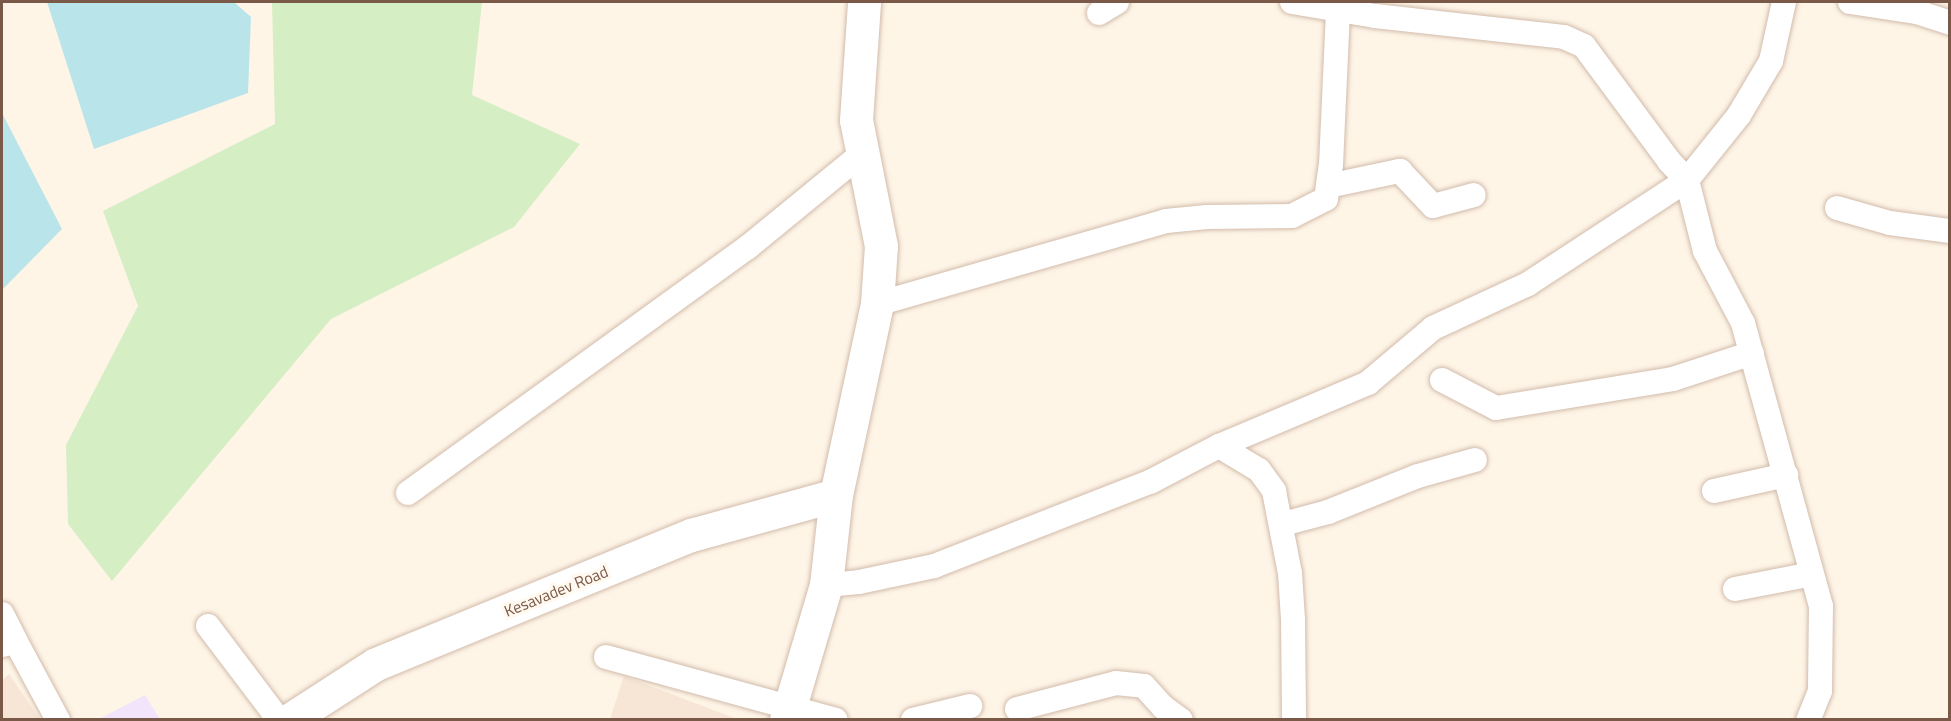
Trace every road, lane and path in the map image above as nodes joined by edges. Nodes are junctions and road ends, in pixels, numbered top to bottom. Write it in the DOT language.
graph roads {
  1 [pos="864,2"];
  2 [pos="1292,2"];
  3 [pos="1784,2"];
  4 [pos="1850,2"];
  5 [pos="1338,10"];
  6 [pos="1950,23"];
  7 [pos="863,153"];
  8 [pos="1687,180"];
  9 [pos="1328,186"];
  10 [pos="1474,195"];
  11 [pos="1837,208"];
  12 [pos="1950,231"];
  13 [pos="877,304"];
  14 [pos="1752,353"];
  15 [pos="1442,380"];
  16 [pos="1219,446"];
  17 [pos="1475,460"];
  18 [pos="1786,475"];
  19 [pos="1714,491"];
  20 [pos="408,493"];
  21 [pos="836,495"];
  22 [pos="1283,525"];
  23 [pos="1812,574"];
  24 [pos="826,585"];
  25 [pos="1735,589"];
  26 [pos="2,614"];
  27 [pos="208,627"];
  28 [pos="9,644"];
  29 [pos="606,657"];
  30 [pos="970,706"];
  31 [pos="1017,709"];
  32 [pos="788,714"];
  33 [pos="58,720"];
  34 [pos="279,720"];
  35 [pos="289,720"];
  36 [pos="836,720"];
  37 [pos="913,720"];
  38 [pos="1181,720"];
  39 [pos="1293,720"];
  40 [pos="1808,720"];
  1 -- 7 [label="street"];
  2 -- 5 [label="street"];
  3 -- 8 [label="street"];
  4 -- 6 [label="street"];
  5 -- 8 [label="street"];
  5 -- 9 [label="street"];
  7 -- 13 [label="street"];
  7 -- 20 [label="street"];
  8 -- 14 [label="street"];
  8 -- 16 [label="street"];
  9 -- 10 [label="street"];
  9 -- 13 [label="street"];
  11 -- 12 [label="street"];
  13 -- 21 [label="street"];
  14 -- 15 [label="street"];
  14 -- 18 [label="street"];
  16 -- 22 [label="street"];
  16 -- 24 [label="street"];
  17 -- 22 [label="street"];
  18 -- 19 [label="street"];
  18 -- 23 [label="street"];
  21 -- 24 [label="street"];
  21 -- 35 [label="street, Kesavadev Road"];
  22 -- 39 [label="street"];
  23 -- 25 [label="street"];
  23 -- 40 [label="street"];
  24 -- 32 [label="street"];
  26 -- 28 [label="street"];
  27 -- 34 [label="street"];
  28 -- 33 [label="street"];
  29 -- 32 [label="street"];
  30 -- 37 [label="street"];
  31 -- 38 [label="street"];
  32 -- 36 [label="street"];
}
